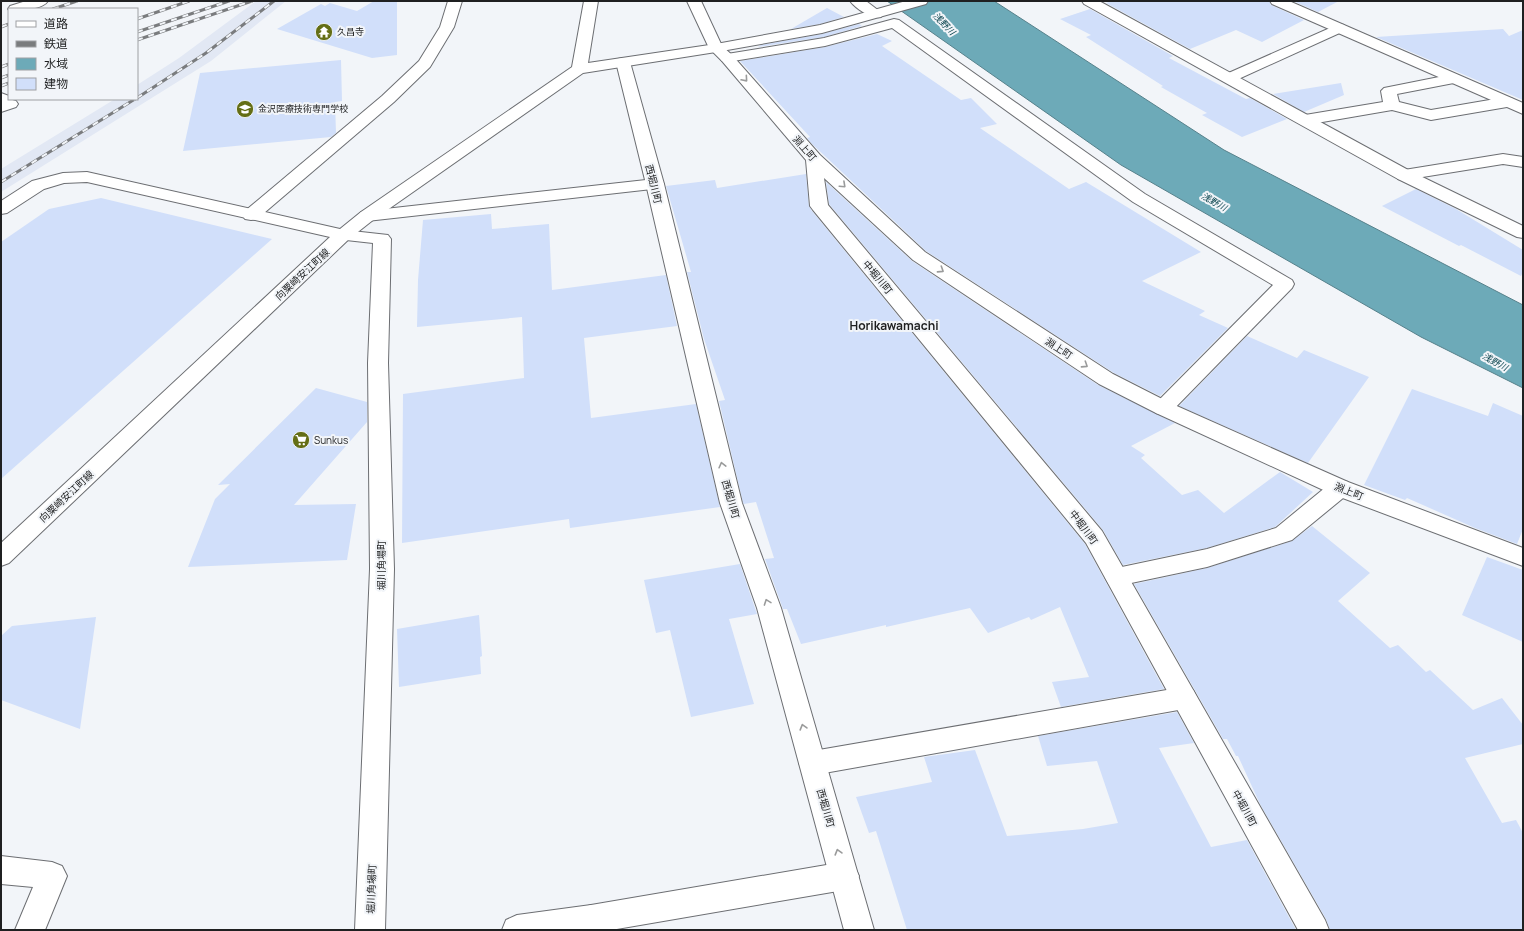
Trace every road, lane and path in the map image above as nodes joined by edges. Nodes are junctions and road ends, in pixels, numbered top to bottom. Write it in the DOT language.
graph roads {
  1 [pos="41,1"];
  2 [pos="455,1"];
  3 [pos="591,1"];
  4 [pos="694,1"];
  5 [pos="857,1"];
  6 [pos="921,1"];
  7 [pos="1089,1"];
  8 [pos="1277,1"];
  9 [pos="18,8"];
  10 [pos="876,14"];
  11 [pos="1339,28"];
  12 [pos="721,53"];
  13 [pos="623,62"];
  14 [pos="578,68"];
  15 [pos="1229,78"];
  16 [pos="1454,79"];
  17 [pos="1,98"];
  18 [pos="1507,102"];
  19 [pos="1392,106"];
  20 [pos="1,107"];
  21 [pos="1523,109"];
  22 [pos="1305,120"];
  23 [pos="814,159"];
  24 [pos="1523,162"];
  25 [pos="1404,175"];
  26 [pos="655,184"];
  27 [pos="1,209"];
  28 [pos="251,215"];
  29 [pos="367,216"];
  30 [pos="1523,233"];
  31 [pos="343,235"];
  32 [pos="1163,408"];
  33 [pos="1340,488"];
  34 [pos="1,557"];
  35 [pos="1523,557"];
  36 [pos="1117,577"];
  37 [pos="1184,698"];
  38 [pos="813,763"];
  39 [pos="1,870"];
  40 [pos="844,876"];
  41 [pos="590,925"];
  42 [pos="30,930"];
  43 [pos="370,930"];
  44 [pos="517,930"];
  45 [pos="859,930"];
  46 [pos="1314,930"];
  1 -- 9 [label="street"];
  2 -- 28 [label="street"];
  3 -- 14 [label="street"];
  4 -- 12 [label="street, 淵上町"];
  5 -- 10 [label="street"];
  6 -- 10 [label="street"];
  7 -- 15 [label="street"];
  8 -- 11 [label="street"];
  10 -- 12 [label="street"];
  11 -- 15 [label="street"];
  11 -- 16 [label="street"];
  12 -- 13 [label="street"];
  12 -- 23 [label="street, 淵上町, one-way"];
  12 -- 32 [label="street"];
  13 -- 14 [label="street"];
  13 -- 26 [label="street, 西堀川町"];
  14 -- 29 [label="street, 向粟崎安江町線"];
  15 -- 22 [label="street"];
  16 -- 18 [label="street"];
  16 -- 19 [label="street"];
  17 -- 20 [label="street"];
  18 -- 19 [label="street"];
  18 -- 21 [label="street"];
  19 -- 22 [label="street"];
  22 -- 25 [label="street"];
  23 -- 32 [label="street, 淵上町, one-way"];
  23 -- 36 [label="street, 中堀川町"];
  24 -- 25 [label="street"];
  25 -- 30 [label="street"];
  26 -- 29 [label="street"];
  38 -- 26 [label="street, 西堀川町, one-way"];
  27 -- 28 [label="street"];
  28 -- 31 [label="street"];
  29 -- 31 [label="street, 向粟崎安江町線"];
  31 -- 34 [label="street, 向粟崎安江町線"];
  31 -- 43 [label="street, 堀川角場町"];
  32 -- 33 [label="street, 淵上町"];
  33 -- 35 [label="street, 淵上町"];
  33 -- 36 [label="street"];
  36 -- 37 [label="street, 中堀川町"];
  37 -- 38 [label="street"];
  37 -- 46 [label="street, 中堀川町"];
  40 -- 38 [label="street, 西堀川町, one-way"];
  39 -- 42 [label="street"];
  40 -- 41 [label="street"];
  40 -- 45 [label="street, 西堀川町"];
  41 -- 44 [label="street"];
}
